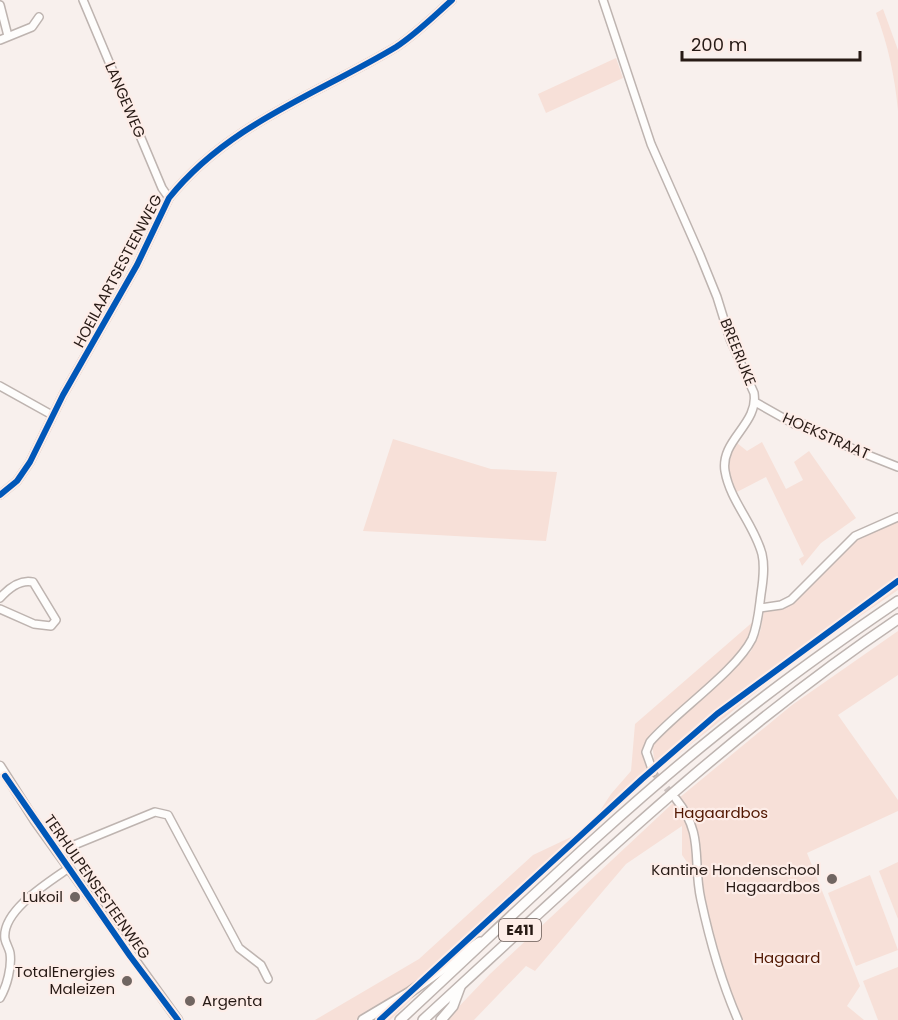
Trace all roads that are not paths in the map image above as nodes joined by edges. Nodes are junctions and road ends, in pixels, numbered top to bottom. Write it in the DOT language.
graph roads {
  1 [pos="84,0"];
  2 [pos="452,0"];
  3 [pos="603,0"];
  4 [pos="0,5"];
  5 [pos="39,17"];
  6 [pos="9,36"];
  7 [pos="0,40"];
  8 [pos="169,198"];
  9 [pos="0,386"];
  10 [pos="755,402"];
  11 [pos="52,415"];
  12 [pos="898,467"];
  13 [pos="0,495"];
  14 [pos="898,517"];
  15 [pos="0,598"];
  16 [pos="898,601"];
  17 [pos="759,608"];
  18 [pos="0,609"];
  19 [pos="898,619"];
  20 [pos="0,766"];
  21 [pos="653,772"];
  22 [pos="3,777"];
  23 [pos="676,799"];
  24 [pos="57,852"];
  25 [pos="69,868"];
  26 [pos="490,937"];
  27 [pos="268,979"];
  28 [pos="461,985"];
  29 [pos="0,998"];
  30 [pos="178,1020"];
  31 [pos="363,1020"];
  32 [pos="400,1020"];
  33 [pos="423,1020"];
  34 [pos="441,1020"];
  35 [pos="738,1020"];
  1 -- 8 [label="street, LANGEWEG"];
  2 -- 8 [label="street, HOEILAARTSESTEENWEG"];
  3 -- 10 [label="street, BREERIJKE"];
  4 -- 6 [label="street"];
  5 -- 6 [label="street"];
  6 -- 7 [label="street"];
  8 -- 11 [label="street, HOEILAARTSESTEENWEG"];
  9 -- 11 [label="street"];
  10 -- 12 [label="street, HOEKSTRAAT"];
  10 -- 17 [label="street, BREERIJKE"];
  11 -- 13 [label="street, HOEILAARTSESTEENWEG"];
  14 -- 17 [label="street"];
  15 -- 18 [label="street"];
  16 -- 26 [label="highway, E411"];
  17 -- 21 [label="street, BREERIJKE"];
  19 -- 28 [label="highway, E411"];
  20 -- 22 [label="main road, TERHULPENSESTEENWEG"];
  22 -- 24 [label="main road, TERHULPENSESTEENWEG"];
  23 -- 35 [label="street"];
  24 -- 25 [label="main road, TERHULPENSESTEENWEG"];
  24 -- 27 [label="street"];
  25 -- 29 [label="street"];
  25 -- 30 [label="main road, TERHULPENSESTEENWEG"];
  26 -- 31 [label="highway"];
  26 -- 32 [label="highway, E411"];
  28 -- 33 [label="highway, E411"];
  28 -- 34 [label="highway"];
}
